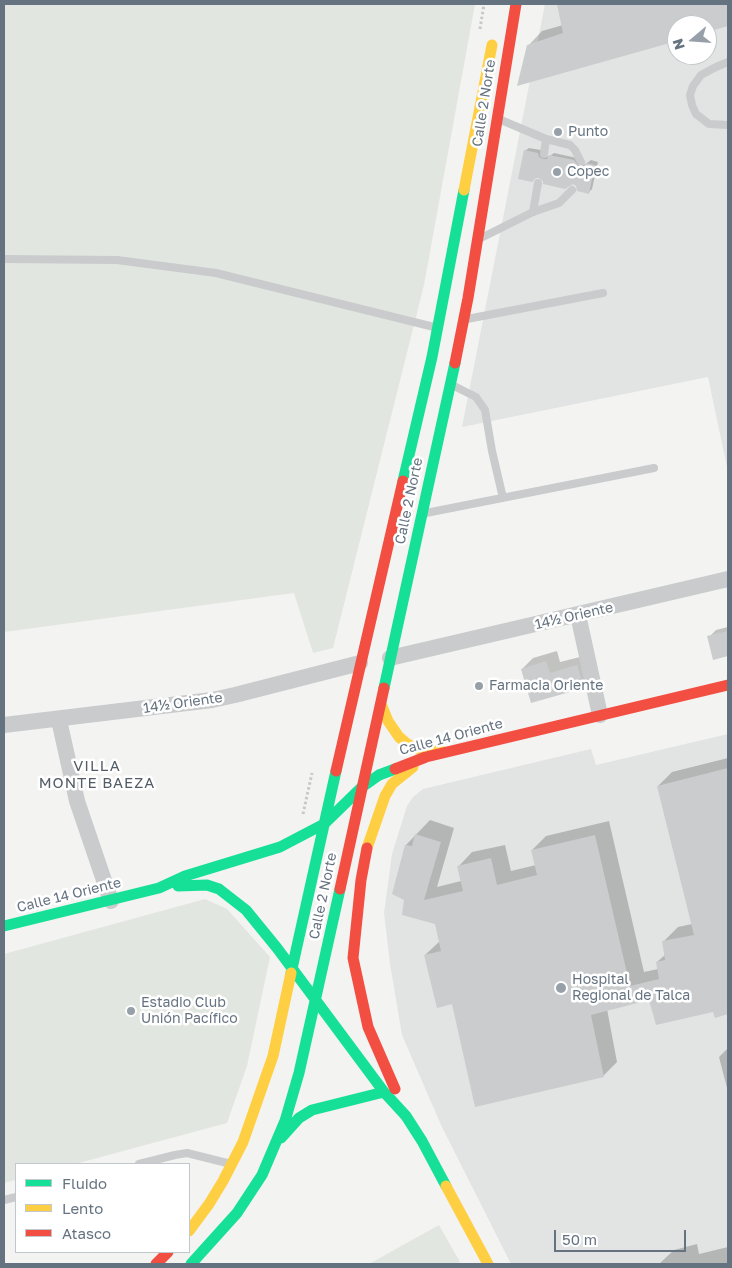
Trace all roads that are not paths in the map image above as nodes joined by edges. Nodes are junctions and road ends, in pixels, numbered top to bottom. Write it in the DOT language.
graph roads {
  1 [pos="516,4"];
  2 [pos="494,33"];
  3 [pos="728,62"];
  4 [pos="497,118"];
  5 [pos="728,125"];
  6 [pos="546,139"];
  7 [pos="544,154"];
  8 [pos="581,162"];
  9 [pos="538,183"];
  10 [pos="572,190"];
  11 [pos="534,212"];
  12 [pos="477,241"];
  13 [pos="4,259"];
  14 [pos="603,293"];
  15 [pos="463,320"];
  16 [pos="438,328"];
  17 [pos="450,384"];
  18 [pos="654,468"];
  19 [pos="503,498"];
  20 [pos="422,514"];
  21 [pos="728,579"];
  22 [pos="578,615"];
  23 [pos="390,658"];
  24 [pos="360,663"];
  25 [pos="728,685"];
  26 [pos="381,704"];
  27 [pos="600,715"];
  28 [pos="59,720"];
  29 [pos="4,726"];
  30 [pos="444,752"];
  31 [pos="426,757"];
  32 [pos="362,787"];
  33 [pos="324,824"];
  34 [pos="159,888"];
  35 [pos="111,901"];
  36 [pos="4,926"];
  37 [pos="292,970"];
  38 [pos="316,1001"];
  39 [pos="384,1092"];
  40 [pos="406,1116"];
  41 [pos="276,1143"];
  42 [pos="143,1163"];
  43 [pos="231,1165"];
  44 [pos="190,1230"];
  45 [pos="167,1253"];
  46 [pos="156,1264"];
  47 [pos="191,1264"];
  48 [pos="488,1264"];
  1 -- 4 [label="main road, Calle 2 Norte"];
  2 -- 16 [label="main road, Calle 2 Norte"];
  3 -- 5 [label="lane"];
  4 -- 6 [label="lane"];
  4 -- 12 [label="main road, Calle 2 Norte"];
  6 -- 7 [label="lane"];
  6 -- 8 [label="lane"];
  9 -- 11 [label="lane"];
  10 -- 11 [label="lane"];
  11 -- 12 [label="lane"];
  12 -- 15 [label="main road, Calle 2 Norte"];
  13 -- 16 [label="lane"];
  14 -- 15 [label="lane"];
  15 -- 17 [label="main road, Calle 2 Norte"];
  16 -- 24 [label="main road, Calle 2 Norte"];
  17 -- 19 [label="lane"];
  17 -- 20 [label="main road, Calle 2 Norte"];
  18 -- 19 [label="lane"];
  19 -- 20 [label="lane"];
  20 -- 23 [label="main road, Calle 2 Norte"];
  21 -- 22 [label="street, 14½ Oriente"];
  22 -- 23 [label="street, 14½ Oriente"];
  22 -- 27 [label="street"];
  23 -- 26 [label="main road, Calle 2 Norte"];
  24 -- 28 [label="street, 14½ Oriente"];
  24 -- 33 [label="main road, Calle 2 Norte"];
  25 -- 27 [label="main road, Calle 14 Oriente"];
  26 -- 30 [label="main road"];
  26 -- 32 [label="main road, Calle 2 Norte"];
  27 -- 30 [label="main road, Calle 14 Oriente"];
  28 -- 29 [label="street, 14½ Oriente"];
  28 -- 35 [label="street"];
  30 -- 31 [label="main road, Calle 14 Oriente"];
  31 -- 32 [label="main road, Calle 14 Oriente"];
  31 -- 40 [label="main road"];
  32 -- 33 [label="main road, Calle 14 Oriente"];
  32 -- 38 [label="main road, Calle 2 Norte"];
  33 -- 34 [label="main road, Calle 14 Oriente"];
  33 -- 37 [label="main road, Calle 2 Norte"];
  34 -- 35 [label="main road, Calle 14 Oriente"];
  34 -- 37 [label="main road"];
  35 -- 36 [label="main road, Calle 14 Oriente"];
  37 -- 38 [label="main road"];
  37 -- 43 [label="main road, Calle 2 Norte"];
  38 -- 39 [label="main road"];
  38 -- 41 [label="main road, Calle 2 Norte"];
  39 -- 40 [label="main road"];
  39 -- 41 [label="main road"];
  40 -- 48 [label="main road"];
  41 -- 47 [label="main road, Calle 2 Norte"];
  42 -- 43 [label="lane"];
  43 -- 44 [label="main road, Calle 2 Norte"];
  45 -- 46 [label="main road"];
}
